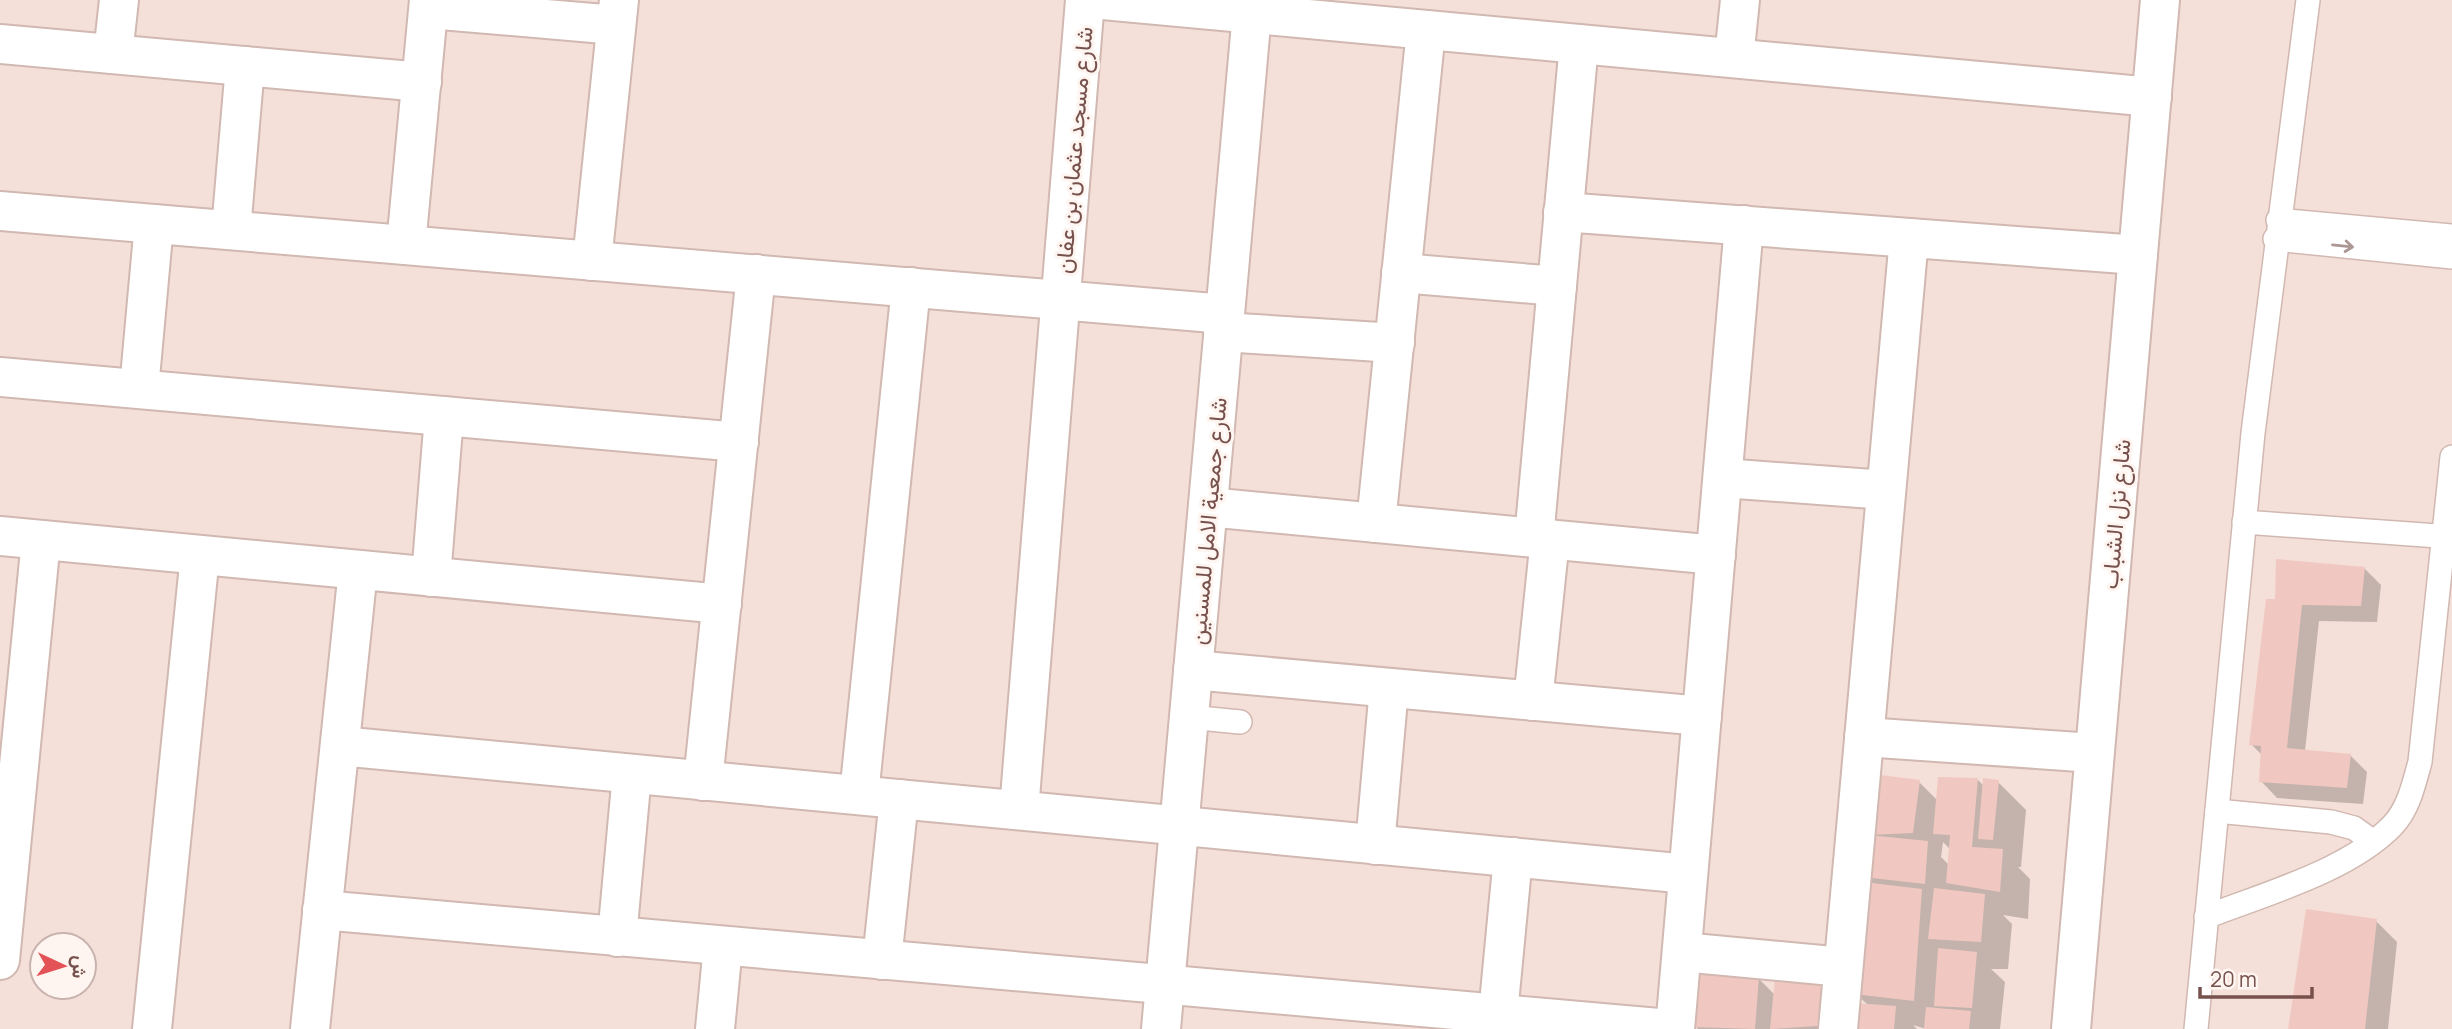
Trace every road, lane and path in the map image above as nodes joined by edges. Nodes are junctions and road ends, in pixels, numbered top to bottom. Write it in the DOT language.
graph roads {
  1 [pos="119,0"];
  2 [pos="1085,0"];
  3 [pos="1103,0"];
  4 [pos="1740,0"];
  5 [pos="2160,0"];
  6 [pos="2308,0"];
  7 [pos="429,5"];
  8 [pos="1243,9"];
  9 [pos="618,13"];
  10 [pos="1426,30"];
  11 [pos="0,44"];
  12 [pos="1579,44"];
  13 [pos="113,54"];
  14 [pos="1734,58"];
  15 [pos="245,66"];
  16 [pos="422,82"];
  17 [pos="2152,97"];
  18 [pos="0,211"];
  19 [pos="1563,212"];
  20 [pos="154,224"];
  21 [pos="1744,225"];
  22 [pos="230,230"];
  23 [pos="2277,230"];
  24 [pos="2452,236"];
  25 [pos="1909,238"];
  26 [pos="407,245"];
  27 [pos="2138,255"];
  28 [pos="2452,257"];
  29 [pos="592,261"];
  30 [pos="1401,273"];
  31 [pos="757,274"];
  32 [pos="1557,286"];
  33 [pos="911,287"];
  34 [pos="1061,300"];
  35 [pos="1224,323"];
  36 [pos="1395,343"];
  37 [pos="0,377"];
  38 [pos="139,389"];
  39 [pos="444,416"];
  40 [pos="739,442"];
  41 [pos="2452,457"];
  42 [pos="1723,478"];
  43 [pos="1886,490"];
  44 [pos="1208,507"];
  45 [pos="2244,522"];
  46 [pos="1376,523"];
  47 [pos="0,536"];
  48 [pos="2448,537"];
  49 [pos="1542,538"];
  50 [pos="41,540"];
  51 [pos="200,555"];
  52 [pos="1716,555"];
  53 [pos="358,569"];
  54 [pos="431,577"];
  55 [pos="722,604"];
  56 [pos="1194,670"];
  57 [pos="1389,688"];
  58 [pos="1533,701"];
  59 [pos="1702,716"];
  60 [pos="1189,717"];
  61 [pos="1240,722"];
  62 [pos="1864,737"];
  63 [pos="340,746"];
  64 [pos="2094,753"];
  65 [pos="632,774"];
  66 [pos="703,781"];
  67 [pos="859,796"];
  68 [pos="899,799"];
  69 [pos="1019,810"];
  70 [pos="2217,811"];
  71 [pos="1180,825"];
  72 [pos="2372,841"];
  73 [pos="1375,845"];
  74 [pos="1513,858"];
  75 [pos="1688,874"];
  76 [pos="322,911"];
  77 [pos="2206,917"];
  78 [pos="617,937"];
  79 [pos="723,946"];
  80 [pos="1682,952"];
  81 [pos="0,960"];
  82 [pos="882,960"];
  83 [pos="1843,967"];
  84 [pos="1165,985"];
  85 [pos="1498,1014"];
  86 [pos="152,1029"];
  87 [pos="310,1029"];
  88 [pos="715,1029"];
  89 [pos="1161,1029"];
  90 [pos="1672,1029"];
  91 [pos="1838,1029"];
  92 [pos="2071,1029"];
  93 [pos="2196,1029"];
  1 -- 13 [label="street"];
  2 -- 34 [label="street, شارع مسجد عثمان بن عفان"];
  3 -- 8 [label="street"];
  4 -- 14 [label="street"];
  5 -- 17 [label="street, شارع نزل الشباب"];
  6 -- 23 [label="lane"];
  7 -- 9 [label="street"];
  7 -- 16 [label="street"];
  8 -- 10 [label="street"];
  8 -- 35 [label="street, شارع جمعية الامل للمسنين"];
  9 -- 29 [label="street"];
  10 -- 12 [label="street"];
  10 -- 30 [label="street"];
  11 -- 13 [label="street"];
  12 -- 14 [label="street"];
  12 -- 19 [label="street"];
  13 -- 15 [label="street"];
  14 -- 17 [label="street"];
  15 -- 16 [label="street"];
  15 -- 22 [label="street"];
  16 -- 26 [label="street"];
  17 -- 27 [label="street, شارع نزل الشباب"];
  18 -- 20 [label="street"];
  19 -- 21 [label="street"];
  19 -- 32 [label="street"];
  20 -- 22 [label="street"];
  20 -- 38 [label="street"];
  21 -- 25 [label="street"];
  21 -- 42 [label="street"];
  22 -- 26 [label="street"];
  23 -- 24 [label="lane"];
  23 -- 28 [label="lane, one-way"];
  23 -- 45 [label="lane"];
  25 -- 27 [label="street"];
  25 -- 43 [label="street"];
  26 -- 29 [label="street"];
  27 -- 64 [label="street, شارع نزل الشباب"];
  29 -- 31 [label="street"];
  30 -- 32 [label="street"];
  30 -- 36 [label="street"];
  31 -- 33 [label="street"];
  31 -- 40 [label="street"];
  32 -- 49 [label="street"];
  33 -- 34 [label="street"];
  33 -- 67 [label="street"];
  34 -- 35 [label="street"];
  34 -- 69 [label="street, شارع مسجد عثمان بن عفان"];
  35 -- 36 [label="street"];
  35 -- 44 [label="street, شارع جمعية الامل للمسنين"];
  36 -- 46 [label="street"];
  37 -- 38 [label="street"];
  38 -- 39 [label="street"];
  39 -- 40 [label="street"];
  39 -- 54 [label="street"];
  40 -- 55 [label="street"];
  41 -- 48 [label="lane"];
  42 -- 43 [label="street"];
  42 -- 52 [label="street"];
  43 -- 62 [label="street"];
  44 -- 46 [label="street"];
  44 -- 56 [label="street, شارع جمعية الامل للمسنين"];
  45 -- 48 [label="lane"];
  45 -- 70 [label="lane"];
  46 -- 49 [label="street"];
  47 -- 50 [label="street"];
  48 -- 72 [label="lane"];
  49 -- 52 [label="street"];
  49 -- 58 [label="street"];
  50 -- 51 [label="street"];
  50 -- 81 [label="street"];
  51 -- 53 [label="street"];
  51 -- 86 [label="street"];
  52 -- 59 [label="street"];
  53 -- 54 [label="street"];
  53 -- 63 [label="street"];
  54 -- 55 [label="street"];
  55 -- 66 [label="street"];
  56 -- 57 [label="street"];
  56 -- 60 [label="street, شارع جمعية الامل للمسنين"];
  57 -- 58 [label="street"];
  57 -- 73 [label="street"];
  58 -- 59 [label="street"];
  59 -- 75 [label="street"];
  60 -- 61 [label="lane"];
  60 -- 71 [label="street, شارع جمعية الامل للمسنين"];
  62 -- 64 [label="street"];
  62 -- 83 [label="street"];
  63 -- 65 [label="street"];
  63 -- 76 [label="street"];
  64 -- 92 [label="street, شارع نزل الشباب"];
  65 -- 66 [label="street"];
  65 -- 78 [label="street"];
  66 -- 67 [label="street"];
  67 -- 68 [label="street"];
  68 -- 69 [label="street"];
  68 -- 82 [label="street"];
  69 -- 71 [label="street"];
  70 -- 72 [label="lane"];
  70 -- 77 [label="lane"];
  71 -- 73 [label="street"];
  71 -- 84 [label="street, شارع جمعية الامل للمسنين"];
  72 -- 77 [label="lane"];
  73 -- 74 [label="street"];
  74 -- 75 [label="street"];
  74 -- 85 [label="street"];
  75 -- 80 [label="street"];
  76 -- 78 [label="street"];
  76 -- 87 [label="street"];
  77 -- 93 [label="lane"];
  78 -- 79 [label="street"];
  79 -- 82 [label="street"];
  79 -- 88 [label="street"];
  80 -- 83 [label="street"];
  80 -- 90 [label="street"];
  82 -- 84 [label="street"];
  83 -- 91 [label="street"];
  84 -- 85 [label="street"];
  84 -- 89 [label="street, شارع جمعية الامل للمسنين"];
  85 -- 90 [label="street"];
}
